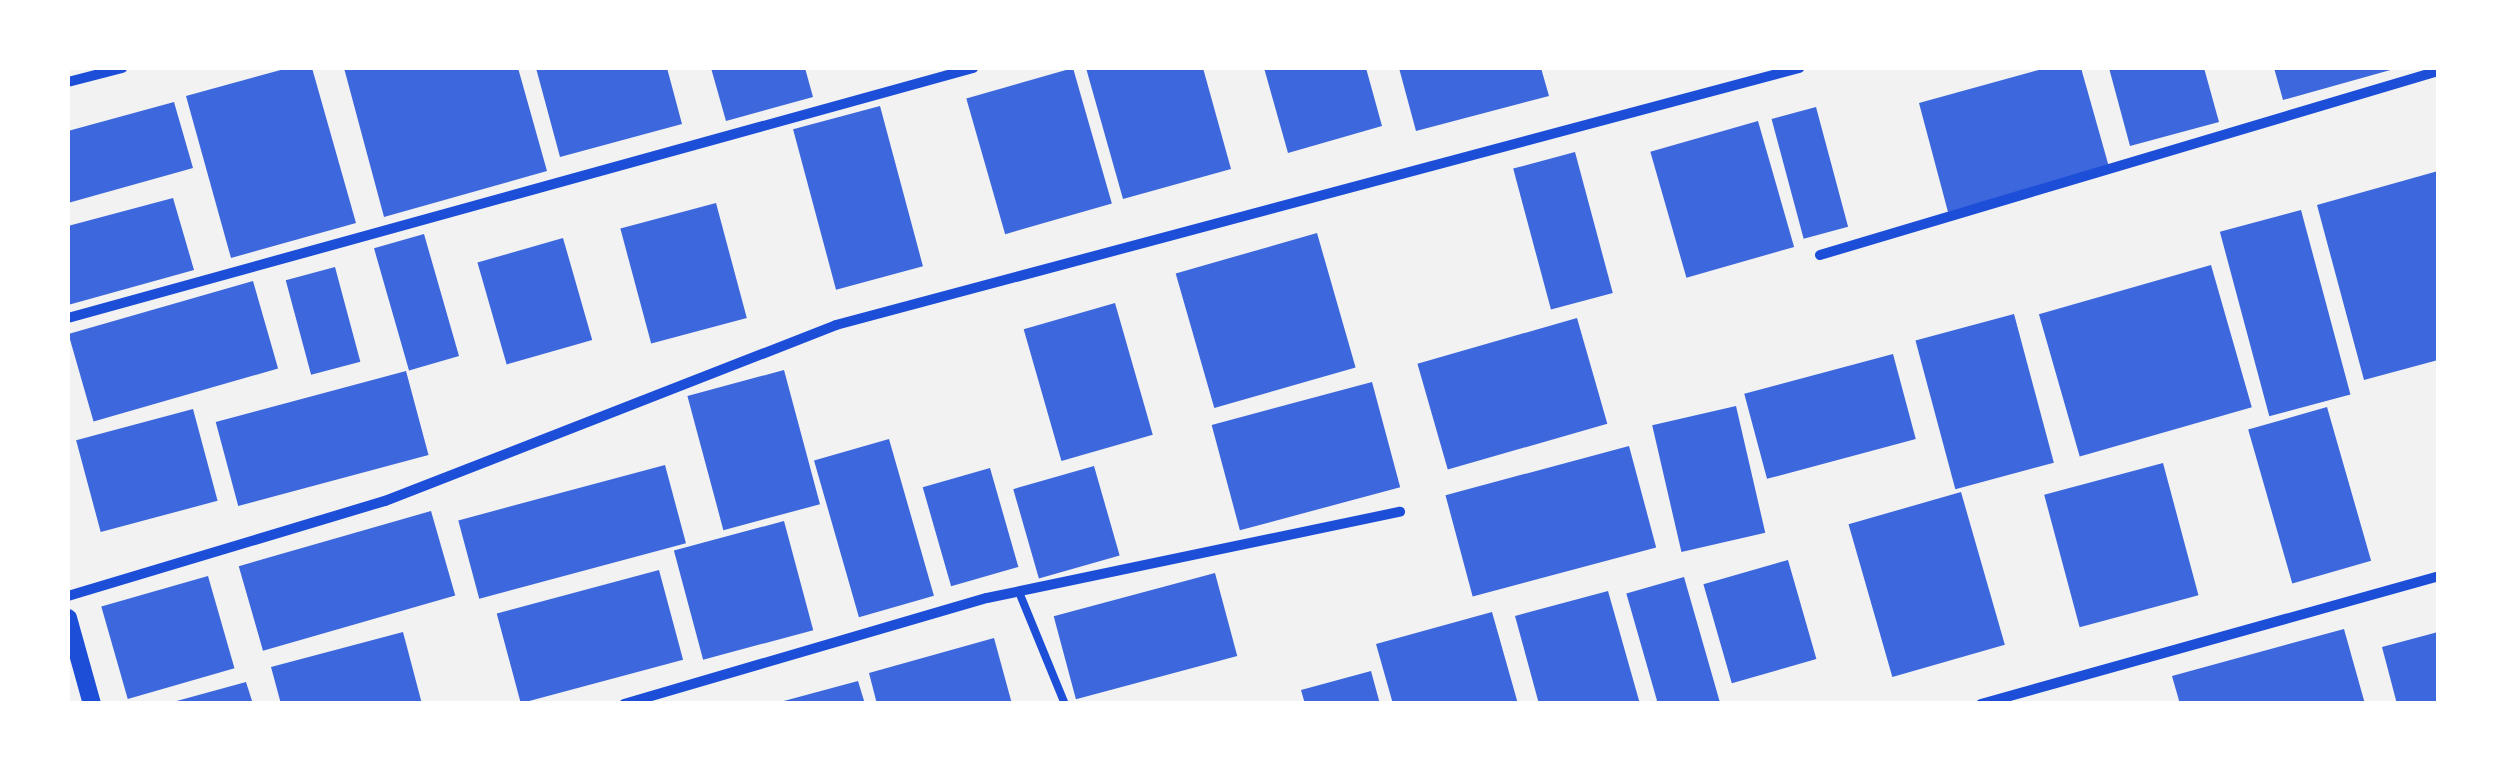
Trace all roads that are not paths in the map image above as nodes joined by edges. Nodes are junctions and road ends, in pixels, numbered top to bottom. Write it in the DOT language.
graph roads {
  1 [pos="122,68"];
  2 [pos="973,68"];
  3 [pos="1798,68"];
  4 [pos="2438,71"];
  5 [pos="68,82"];
  6 [pos="1820,255"];
  7 [pos="68,318"];
  8 [pos="1400,512"];
  9 [pos="2438,576"];
  10 [pos="1018,592"];
  11 [pos="68,596"];
  12 [pos="68,618"];
  13 [pos="73,655"];
  14 [pos="92,704"];
  15 [pos="624,704"];
  16 [pos="1065,704"];
  17 [pos="1981,704"];
  1 -- 5 [label="street"];
  2 -- 7 [label="street"];
  3 -- 11 [label="street"];
  4 -- 6 [label="street"];
  8 -- 10 [label="street"];
  9 -- 17 [label="street"];
  10 -- 15 [label="street"];
  10 -- 16 [label="lane"];
  12 -- 13 [label="street"];
  13 -- 14 [label="street"];
}
